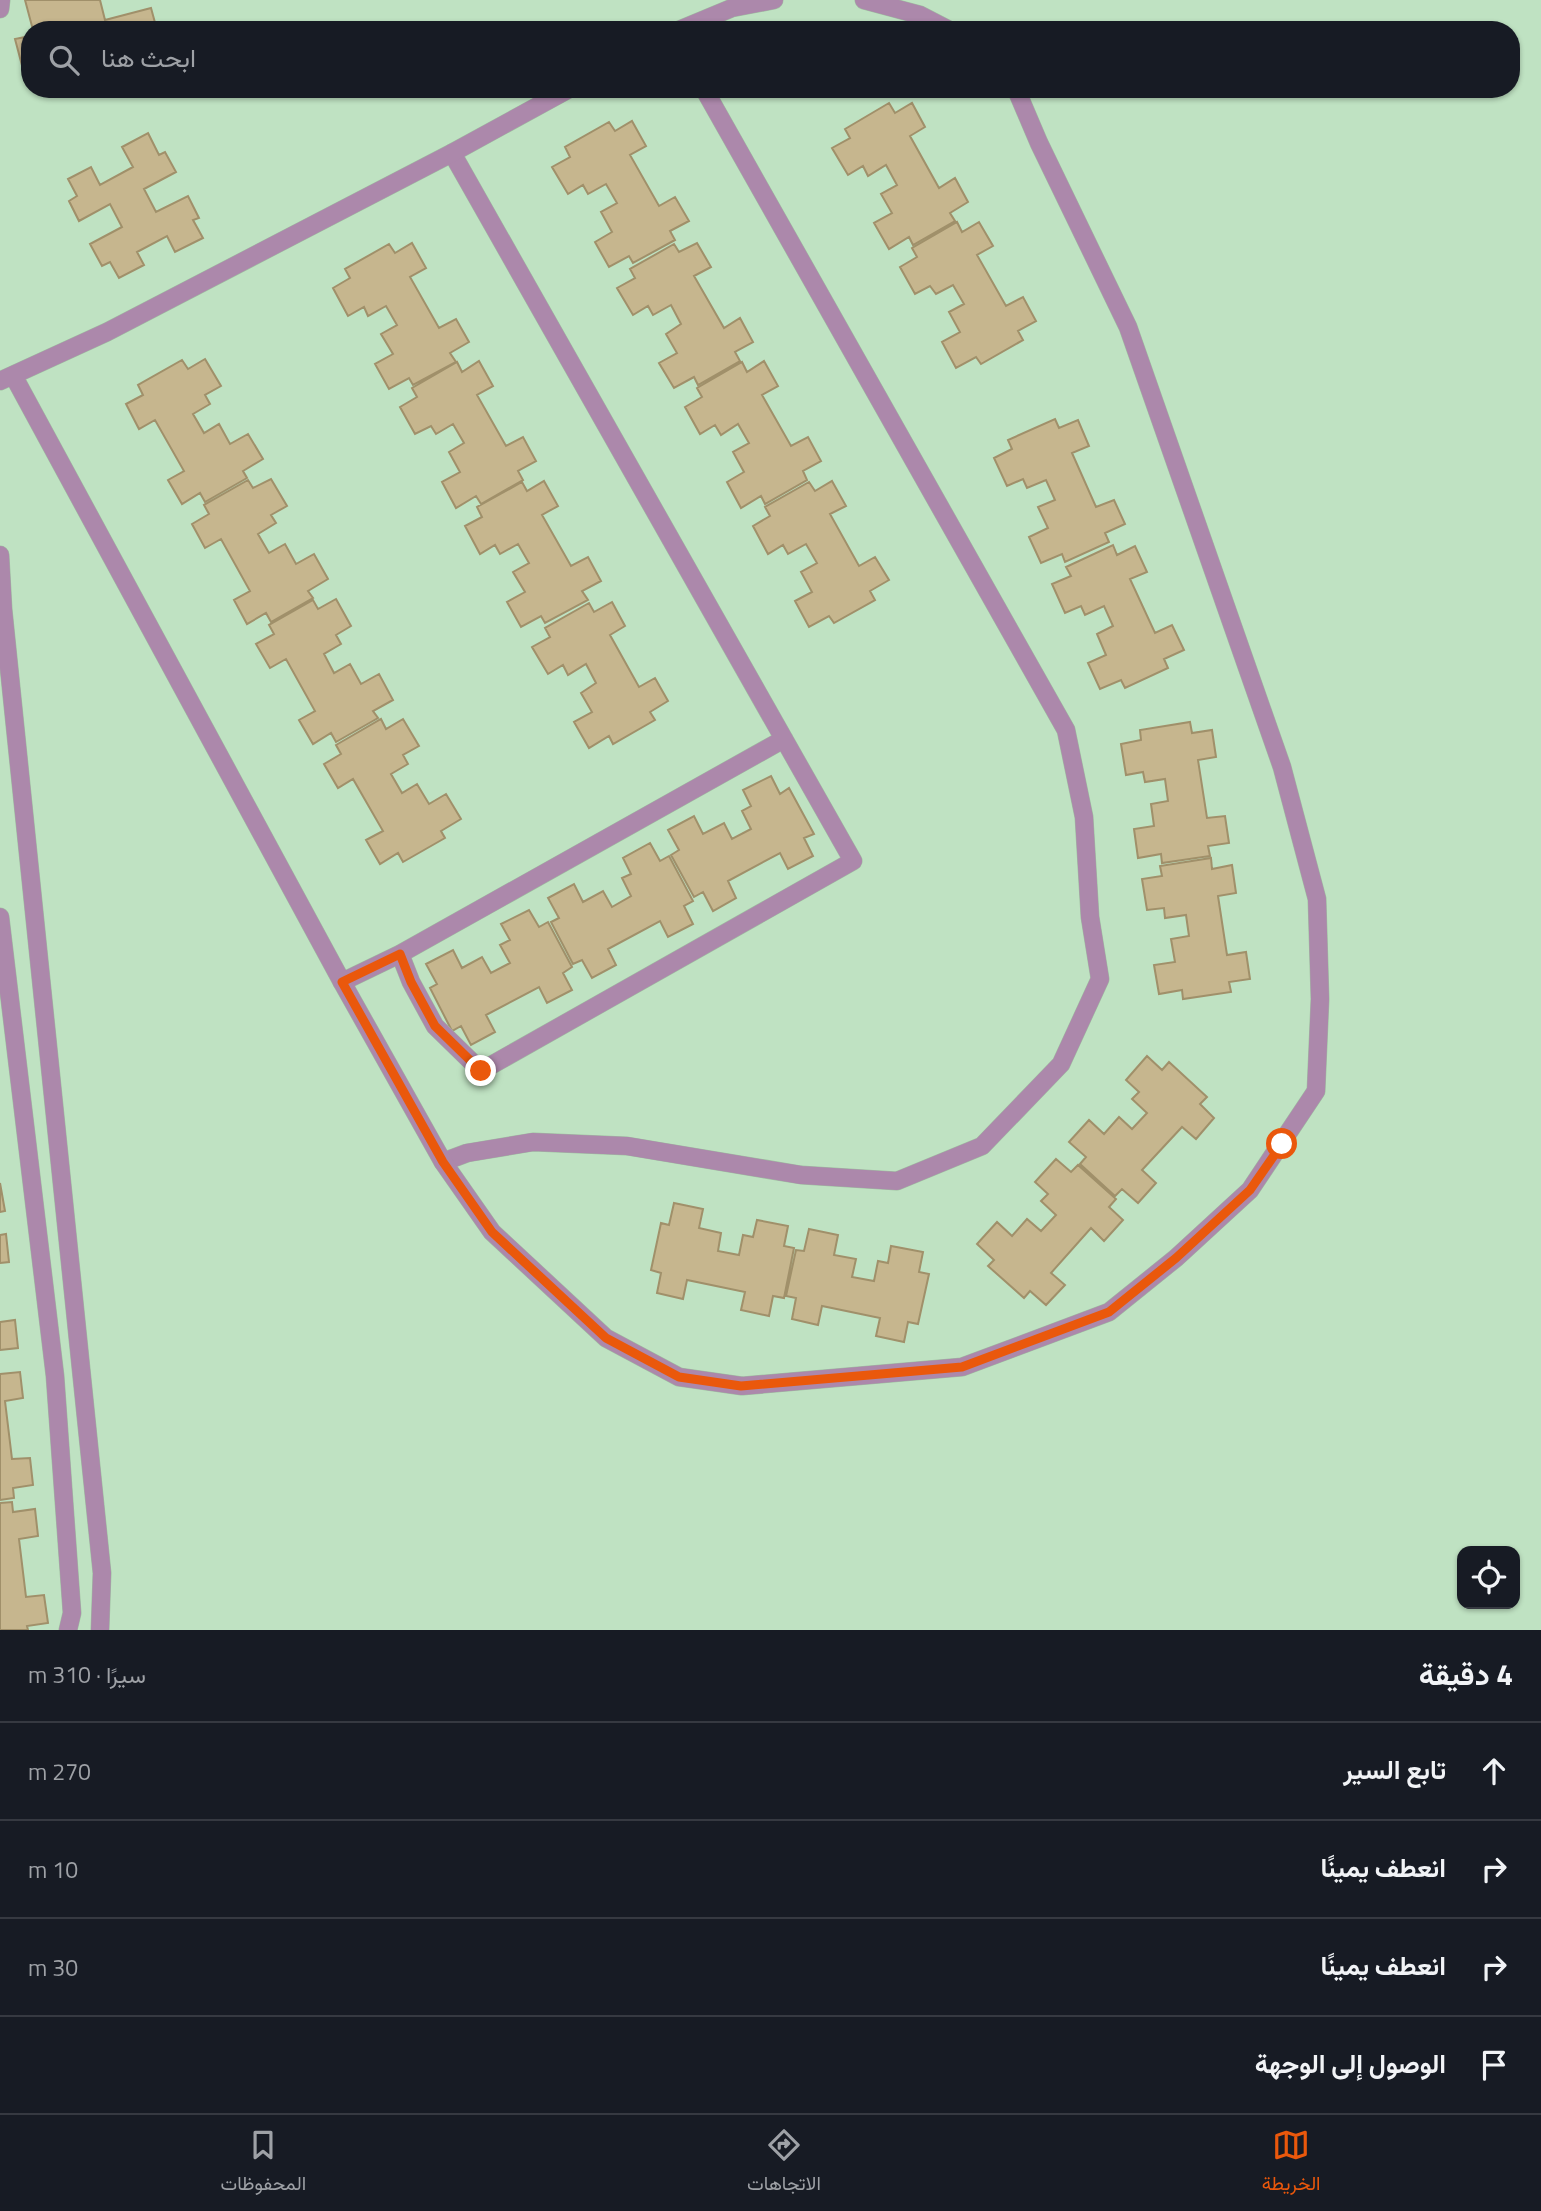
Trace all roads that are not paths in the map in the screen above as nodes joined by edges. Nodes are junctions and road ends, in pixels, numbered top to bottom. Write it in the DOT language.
graph roads {
  1 [pos="1,0"];
  2 [pos="774,0"];
  3 [pos="864,0"];
  4 [pos="0,9"];
  5 [pos="701,21"];
  6 [pos="931,21"];
  7 [pos="553,98"];
  8 [pos="709,98"];
  9 [pos="1020,98"];
  10 [pos="452,153"];
  11 [pos="7,378"];
  12 [pos="0,555"];
  13 [pos="784,739"];
  14 [pos="0,918"];
  15 [pos="400,954"];
  16 [pos="342,982"];
  17 [pos="443,1162"];
  18 [pos="68,1630"];
  19 [pos="100,1630"];
  1 -- 4 [label="street"];
  2 -- 5 [label="street"];
  3 -- 6 [label="street"];
  7 -- 10 [label="street"];
  8 -- 17 [label="street"];
  9 -- 17 [label="street"];
  10 -- 11 [label="street"];
  10 -- 13 [label="street"];
  11 -- 16 [label="street"];
  12 -- 19 [label="street"];
  13 -- 15 [label="street"];
  13 -- 15 [label="street"];
  14 -- 18 [label="street"];
  15 -- 16 [label="street"];
  16 -- 17 [label="street"];
}
